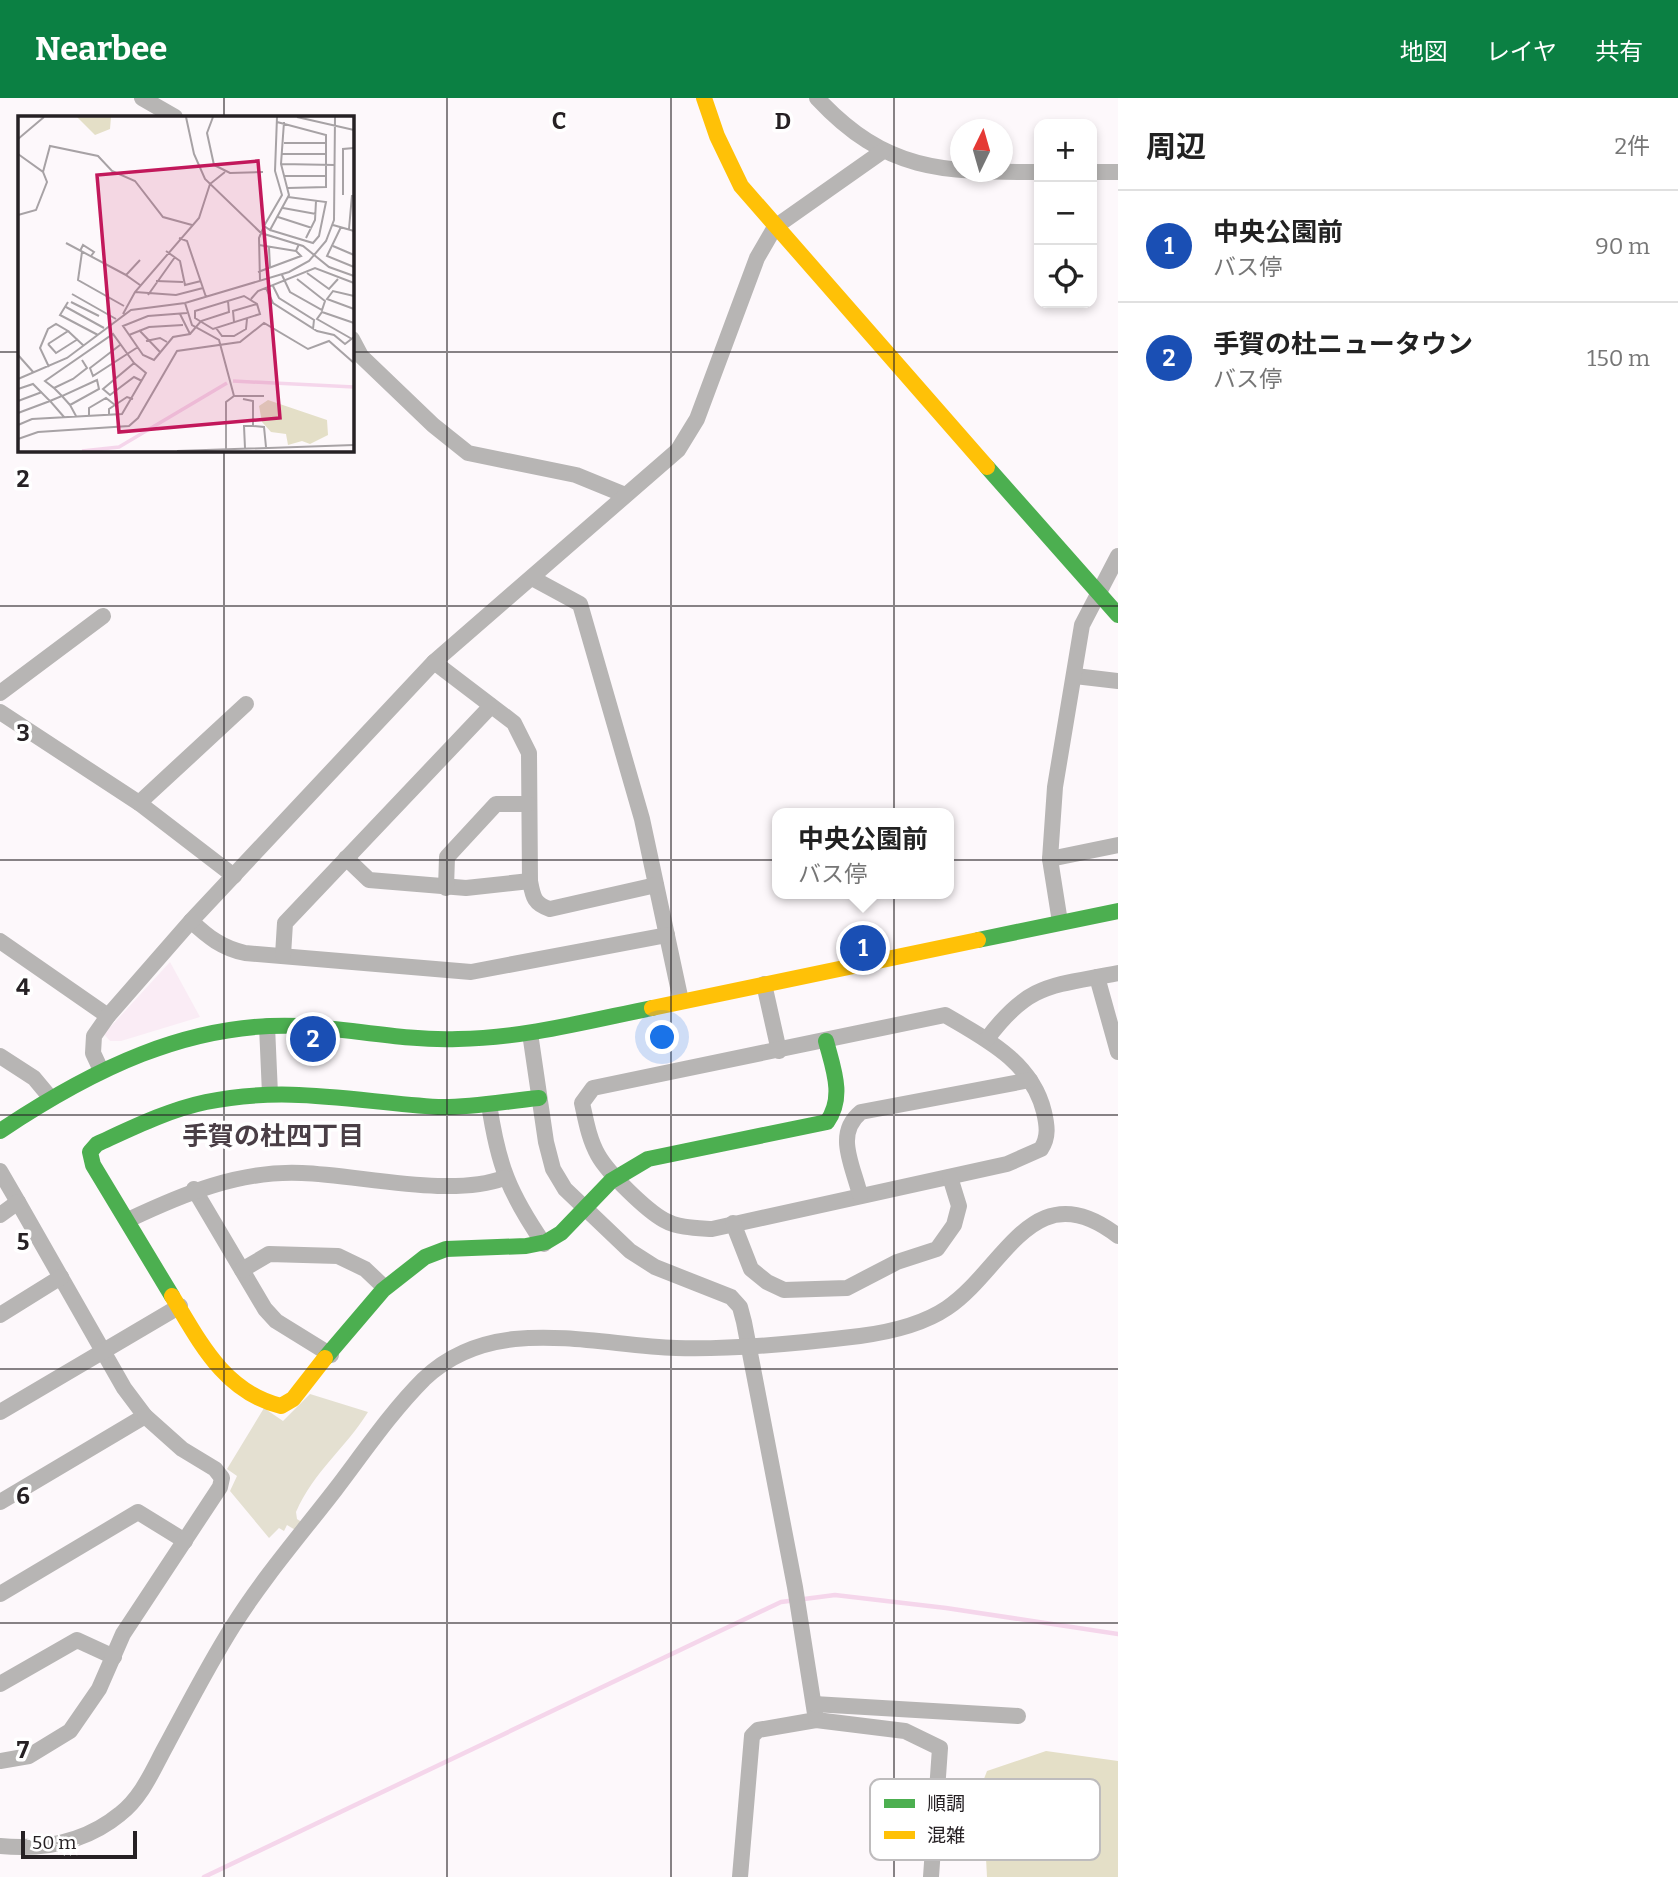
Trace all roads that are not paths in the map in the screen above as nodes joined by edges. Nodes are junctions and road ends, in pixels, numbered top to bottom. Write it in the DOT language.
graph roads {
  1 [pos="142,98"];
  2 [pos="705,98"];
  3 [pos="817,98"];
  4 [pos="173,116"];
  5 [pos="883,151"];
  6 [pos="1034,172"];
  7 [pos="1097,172"];
  8 [pos="1118,172"];
  9 [pos="775,227"];
  10 [pos="354,343"];
  11 [pos="625,495"];
  12 [pos="1118,556"];
  13 [pos="532,578"];
  14 [pos="1098,595"];
  15 [pos="1118,615"];
  16 [pos="103,616"];
  17 [pos="434,662"];
  18 [pos="1075,676"];
  19 [pos="1118,681"];
  20 [pos="0,693"];
  21 [pos="246,704"];
  22 [pos="491,706"];
  23 [pos="0,712"];
  24 [pos="139,803"];
  25 [pos="528,804"];
  26 [pos="1118,845"];
  27 [pos="346,858"];
  28 [pos="1049,859"];
  29 [pos="234,876"];
  30 [pos="530,881"];
  31 [pos="656,885"];
  32 [pos="446,888"];
  33 [pos="1118,911"];
  34 [pos="191,921"];
  35 [pos="1060,922"];
  36 [pos="667,936"];
  37 [pos="0,941"];
  38 [pos="283,955"];
  39 [pos="1118,973"];
  40 [pos="1097,977"];
  41 [pos="764,984"];
  42 [pos="681,1002"];
  43 [pos="108,1016"];
  44 [pos="267,1026"];
  45 [pos="530,1032"];
  46 [pos="987,1039"];
  47 [pos="826,1041"];
  48 [pos="779,1051"];
  49 [pos="1118,1052"];
  50 [pos="0,1056"];
  51 [pos="100,1068"];
  52 [pos="1030,1080"];
  53 [pos="270,1094"];
  54 [pos="49,1096"];
  55 [pos="539,1098"];
  56 [pos="489,1104"];
  57 [pos="0,1131"];
  58 [pos="0,1171"];
  59 [pos="615,1176"];
  60 [pos="950,1177"];
  61 [pos="504,1178"];
  62 [pos="194,1189"];
  63 [pos="860,1195"];
  64 [pos="18,1202"];
  65 [pos="583,1209"];
  66 [pos="0,1215"];
  67 [pos="128,1220"];
  68 [pos="733,1223"];
  69 [pos="1118,1236"];
  70 [pos="544,1244"];
  71 [pos="242,1270"];
  72 [pos="61,1277"];
  73 [pos="384,1287"];
  74 [pos="180,1306"];
  75 [pos="0,1315"];
  76 [pos="750,1345"];
  77 [pos="105,1350"];
  78 [pos="331,1354"];
  79 [pos="0,1412"];
  80 [pos="145,1416"];
  81 [pos="0,1502"];
  82 [pos="185,1541"];
  83 [pos="0,1594"];
  84 [pos="114,1657"];
  85 [pos="0,1684"];
  86 [pos="815,1712"];
  87 [pos="1018,1716"];
  88 [pos="0,1761"];
  89 [pos="938,1779"];
  90 [pos="0,1846"];
  91 [pos="740,1877"];
  1 -- 4 [label="street"];
  2 -- 9 [label="street"];
  3 -- 5 [label="street"];
  5 -- 6 [label="street"];
  5 -- 9 [label="street"];
  7 -- 8 [label="street"];
  9 -- 11 [label="street"];
  9 -- 14 [label="street"];
  10 -- 11 [label="street"];
  11 -- 13 [label="street"];
  12 -- 14 [label="street"];
  13 -- 17 [label="street"];
  13 -- 31 [label="street"];
  14 -- 15 [label="street"];
  14 -- 18 [label="street"];
  16 -- 20 [label="street"];
  17 -- 22 [label="street"];
  17 -- 29 [label="street"];
  18 -- 19 [label="street"];
  18 -- 28 [label="street"];
  21 -- 24 [label="street"];
  22 -- 25 [label="street"];
  22 -- 27 [label="street"];
  23 -- 24 [label="street"];
  24 -- 29 [label="street"];
  25 -- 30 [label="street"];
  25 -- 32 [label="street"];
  26 -- 28 [label="street"];
  27 -- 32 [label="street"];
  27 -- 38 [label="street"];
  28 -- 35 [label="street"];
  29 -- 34 [label="street"];
  30 -- 31 [label="street"];
  30 -- 32 [label="street"];
  31 -- 36 [label="street"];
  33 -- 35 [label="street"];
  34 -- 38 [label="street"];
  34 -- 43 [label="street"];
  35 -- 41 [label="street"];
  36 -- 38 [label="street"];
  36 -- 42 [label="street"];
  37 -- 43 [label="street"];
  39 -- 40 [label="street"];
  40 -- 46 [label="street"];
  40 -- 49 [label="street"];
  41 -- 42 [label="street"];
  41 -- 48 [label="street"];
  42 -- 45 [label="street"];
  43 -- 51 [label="street"];
  44 -- 45 [label="street"];
  44 -- 51 [label="street"];
  44 -- 53 [label="street"];
  45 -- 55 [label="street"];
  46 -- 47 [label="street"];
  46 -- 52 [label="street"];
  47 -- 48 [label="street"];
  47 -- 59 [label="street"];
  48 -- 59 [label="street"];
  50 -- 54 [label="street"];
  51 -- 54 [label="street"];
  52 -- 60 [label="street"];
  52 -- 63 [label="street"];
  53 -- 56 [label="street"];
  53 -- 67 [label="street"];
  54 -- 57 [label="street"];
  55 -- 56 [label="street"];
  55 -- 65 [label="street"];
  56 -- 61 [label="street"];
  58 -- 64 [label="street"];
  59 -- 65 [label="street"];
  59 -- 68 [label="street"];
  60 -- 63 [label="street"];
  60 -- 68 [label="street"];
  61 -- 62 [label="street"];
  61 -- 70 [label="street"];
  62 -- 67 [label="street"];
  62 -- 71 [label="street"];
  63 -- 68 [label="street"];
  64 -- 66 [label="street"];
  64 -- 72 [label="street"];
  65 -- 70 [label="street"];
  65 -- 76 [label="street"];
  67 -- 74 [label="street"];
  69 -- 76 [label="street"];
  70 -- 73 [label="street"];
  71 -- 73 [label="street"];
  71 -- 78 [label="street"];
  72 -- 75 [label="street"];
  72 -- 77 [label="street"];
  73 -- 78 [label="street"];
  74 -- 77 [label="street"];
  74 -- 78 [label="street"];
  76 -- 86 [label="street"];
  76 -- 90 [label="street"];
  77 -- 79 [label="street"];
  77 -- 80 [label="street"];
  80 -- 81 [label="street"];
  80 -- 82 [label="street"];
  82 -- 83 [label="street"];
  82 -- 84 [label="street"];
  84 -- 85 [label="street"];
  84 -- 88 [label="street"];
  86 -- 87 [label="street"];
  86 -- 89 [label="street"];
  86 -- 91 [label="street"];
}
